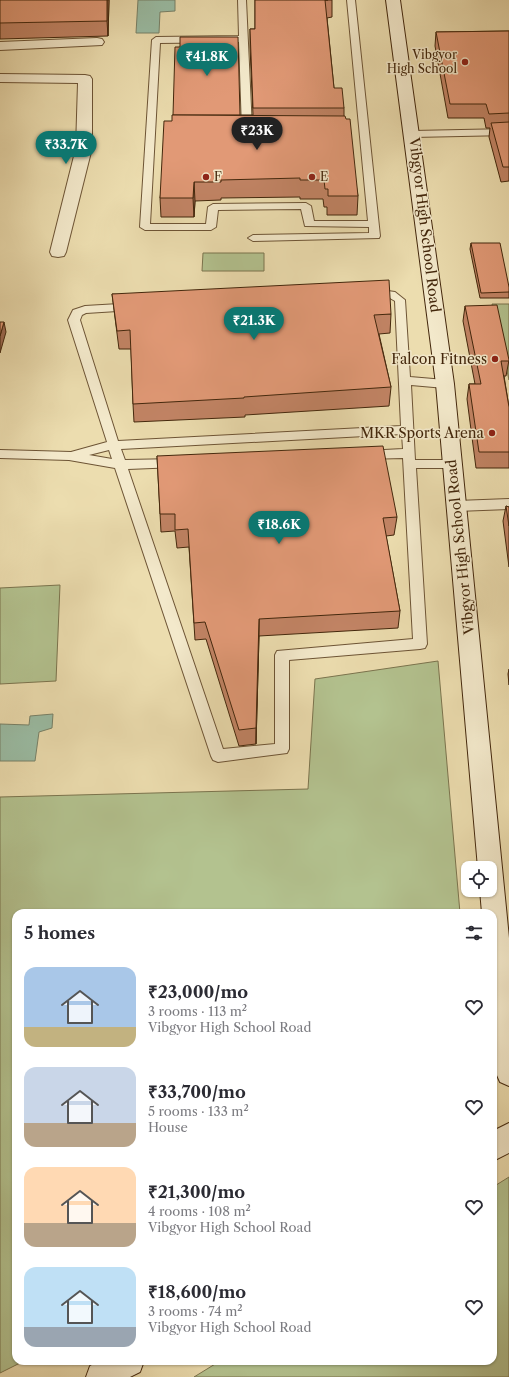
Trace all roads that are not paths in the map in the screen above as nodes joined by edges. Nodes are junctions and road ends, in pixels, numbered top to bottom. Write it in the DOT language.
graph roads {
  1 [pos="242,0"];
  2 [pos="351,0"];
  3 [pos="393,0"];
  4 [pos="244,39"];
  5 [pos="97,42"];
  6 [pos="0,46"];
  7 [pos="0,78"];
  8 [pos="247,129"];
  9 [pos="509,132"];
  10 [pos="413,134"];
  11 [pos="373,224"];
  12 [pos="253,238"];
  13 [pos="58,252"];
  14 [pos="404,380"];
  15 [pos="445,384"];
  16 [pos="407,430"];
  17 [pos="313,435"];
  18 [pos="236,439"];
  19 [pos="114,445"];
  20 [pos="314,450"];
  21 [pos="237,453"];
  22 [pos="0,454"];
  23 [pos="69,456"];
  24 [pos="354,456"];
  25 [pos="409,459"];
  26 [pos="191,462"];
  27 [pos="452,464"];
  28 [pos="120,465"];
  29 [pos="509,504"];
  30 [pos="457,506"];
  31 [pos="494,909"];
  32 [pos="497,942"];
  33 [pos="509,1073"];
  34 [pos="509,1137"];
  35 [pos="497,1144"];
  36 [pos="122,1365"];
  37 [pos="101,1377"];
  1 -- 4 [label="lane"];
  2 -- 11 [label="lane"];
  3 -- 10 [label="street, Vibgyor High School Road"];
  4 -- 8 [label="lane"];
  4 -- 11 [label="lane"];
  5 -- 6 [label="street"];
  7 -- 13 [label="street"];
  9 -- 10 [label="lane"];
  10 -- 15 [label="street, Vibgyor High School Road"];
  11 -- 12 [label="lane"];
  14 -- 15 [label="lane"];
  14 -- 16 [label="lane"];
  14 -- 19 [label="lane"];
  15 -- 27 [label="street, Vibgyor High School Road"];
  16 -- 17 [label="lane"];
  16 -- 25 [label="lane"];
  17 -- 18 [label="lane"];
  17 -- 20 [label="lane"];
  18 -- 19 [label="lane"];
  18 -- 21 [label="lane"];
  19 -- 23 [label="lane"];
  19 -- 28 [label="lane"];
  22 -- 23 [label="lane"];
  23 -- 28 [label="lane"];
  24 -- 25 [label="lane"];
  25 -- 27 [label="lane"];
  25 -- 28 [label="lane"];
  26 -- 28 [label="lane"];
  27 -- 30 [label="street, Vibgyor High School Road"];
  29 -- 30 [label="lane"];
  30 -- 31 [label="street, Vibgyor High School Road"];
  32 -- 33 [label="street, Vibgyor High School Road"];
  34 -- 35 [label="street"];
  36 -- 37 [label="street"];
}
